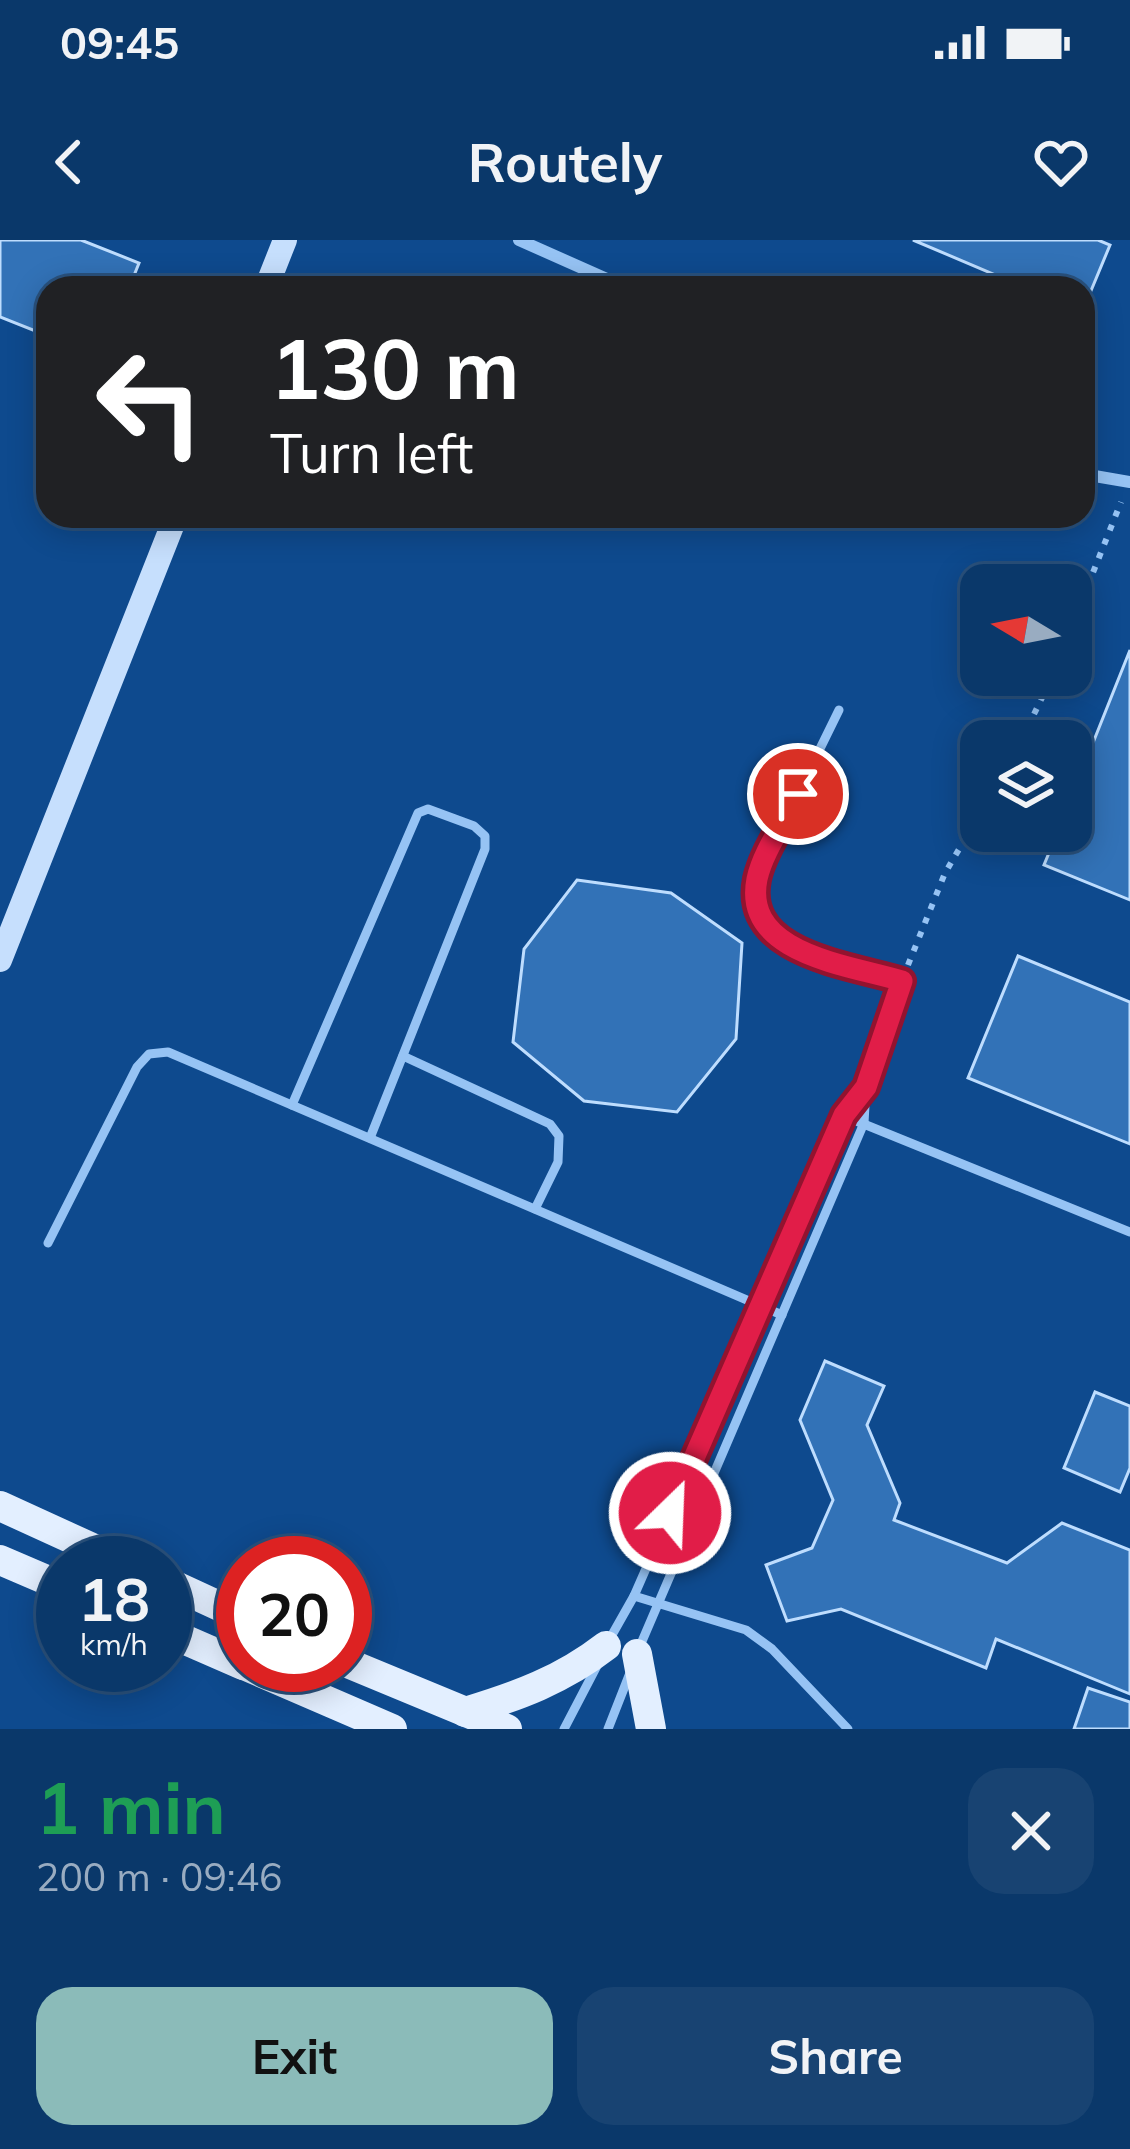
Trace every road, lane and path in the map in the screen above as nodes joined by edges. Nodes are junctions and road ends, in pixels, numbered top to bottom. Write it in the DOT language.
graph roads {
  1 [pos="285,240"];
  2 [pos="519,240"];
  3 [pos="271,276"];
  4 [pos="600,276"];
  5 [pos="1095,476"];
  6 [pos="1130,482"];
  7 [pos="171,528"];
  8 [pos="1092,576"];
  9 [pos="839,710"];
  10 [pos="960,848"];
  11 [pos="6,926"];
  12 [pos="0,960"];
  13 [pos="902,981"];
  14 [pos="403,1056"];
  15 [pos="866,1087"];
  16 [pos="292,1105"];
  17 [pos="844,1115"];
  18 [pos="864,1123"];
  19 [pos="370,1138"];
  20 [pos="535,1209"];
  21 [pos="1130,1232"];
  22 [pos="47,1244"];
  23 [pos="761,1306"];
  24 [pos="782,1315"];
  25 [pos="0,1506"];
  26 [pos="66,1536"];
  27 [pos="0,1560"];
  28 [pos="36,1575"];
  29 [pos="634,1595"];
  30 [pos="658,1601"];
  31 [pos="606,1646"];
  32 [pos="637,1654"];
  33 [pos="372,1672"];
  34 [pos="306,1692"];
  35 [pos="465,1712"];
  36 [pos="392,1729"];
  37 [pos="507,1729"];
  38 [pos="564,1729"];
  39 [pos="608,1729"];
  40 [pos="651,1729"];
  41 [pos="848,1729"];
  1 -- 3 [label="street"];
  2 -- 4 [label="street"];
  5 -- 6 [label="street"];
  6 -- 8 [label="path"];
  7 -- 11 [label="street"];
  9 -- 13 [label="lane"];
  10 -- 13 [label="path"];
  11 -- 12 [label="street"];
  13 -- 15 [label="lane"];
  14 -- 16 [label="lane"];
  14 -- 19 [label="lane"];
  14 -- 20 [label="lane"];
  15 -- 17 [label="lane"];
  15 -- 18 [label="lane"];
  16 -- 19 [label="lane"];
  16 -- 22 [label="lane"];
  17 -- 18 [label="lane"];
  17 -- 23 [label="lane"];
  18 -- 21 [label="lane"];
  18 -- 24 [label="lane"];
  19 -- 20 [label="lane"];
  20 -- 23 [label="lane"];
  23 -- 24 [label="lane"];
  23 -- 29 [label="lane"];
  24 -- 30 [label="lane"];
  25 -- 26 [label="main road"];
  27 -- 28 [label="main road"];
  29 -- 30 [label="lane"];
  29 -- 31 [label="lane"];
  30 -- 32 [label="lane"];
  30 -- 41 [label="lane"];
  31 -- 35 [label="main road"];
  31 -- 38 [label="lane"];
  32 -- 39 [label="lane"];
  32 -- 40 [label="main road"];
  33 -- 35 [label="main road"];
  34 -- 36 [label="main road"];
  35 -- 37 [label="main road"];
}
